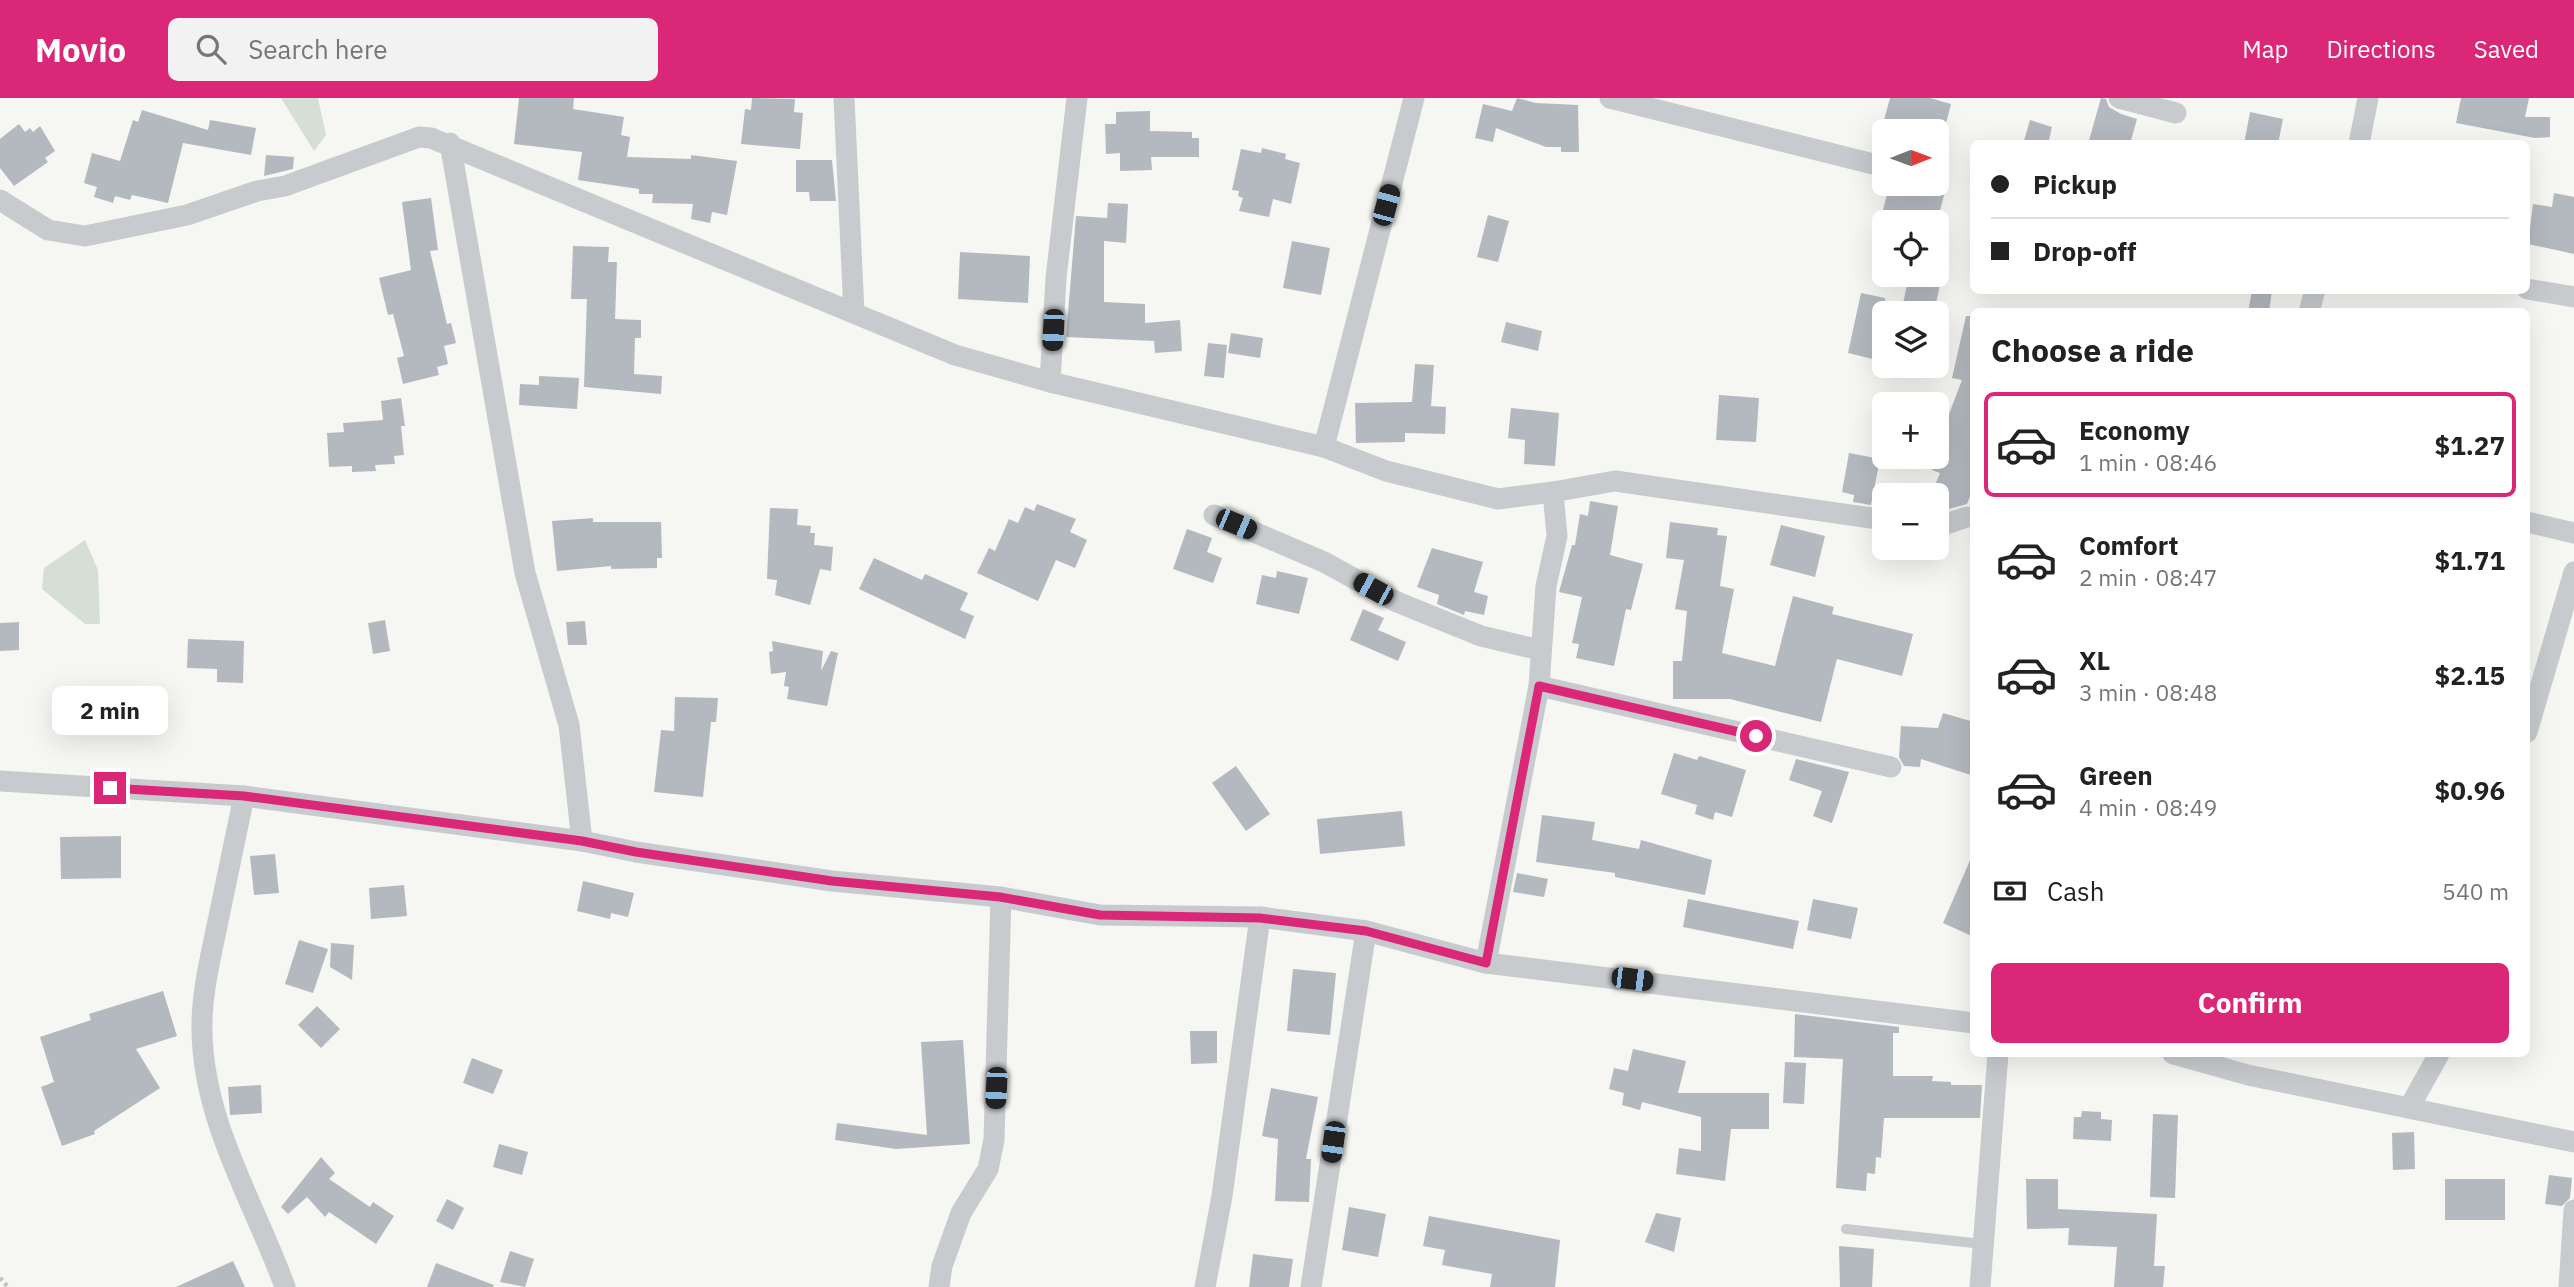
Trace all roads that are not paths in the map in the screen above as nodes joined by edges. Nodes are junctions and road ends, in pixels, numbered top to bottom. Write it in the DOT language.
graph roads {
  1 [pos="844,98"];
  2 [pos="1077,98"];
  3 [pos="1414,98"];
  4 [pos="1610,98"];
  5 [pos="2119,98"];
  6 [pos="2368,98"];
  7 [pos="2176,113"];
  8 [pos="2360,140"];
  9 [pos="450,143"];
  10 [pos="1872,164"];
  11 [pos="0,200"];
  12 [pos="2530,290"];
  13 [pos="2574,297"];
  14 [pos="854,313"];
  15 [pos="1050,382"];
  16 [pos="1324,447"];
  17 [pos="1553,492"];
  18 [pos="1214,515"];
  19 [pos="1968,517"];
  20 [pos="1872,518"];
  21 [pos="1949,523"];
  22 [pos="2530,523"];
  23 [pos="2574,533"];
  24 [pos="2574,572"];
  25 [pos="1541,650"];
  26 [pos="1539,686"];
  27 [pos="2530,722"];
  28 [pos="1891,767"];
  29 [pos="0,781"];
  30 [pos="244,796"];
  31 [pos="582,841"];
  32 [pos="1000,897"];
  33 [pos="1260,918"];
  34 [pos="1366,931"];
  35 [pos="1486,963"];
  36 [pos="1970,1023"];
  37 [pos="1998,1057"];
  38 [pos="2184,1057"];
  39 [pos="2437,1057"];
  40 [pos="2409,1108"];
  41 [pos="2574,1142"];
  42 [pos="2574,1210"];
  43 [pos="1846,1229"];
  44 [pos="1982,1244"];
  45 [pos="285,1287"];
  46 [pos="939,1287"];
  47 [pos="1205,1287"];
  48 [pos="1311,1287"];
  49 [pos="1980,1287"];
  50 [pos="2569,1287"];
  1 -- 14 [label="street"];
  2 -- 15 [label="street"];
  3 -- 16 [label="street"];
  4 -- 10 [label="street"];
  5 -- 7 [label="street"];
  6 -- 8 [label="street"];
  9 -- 11 [label="street"];
  9 -- 14 [label="street"];
  9 -- 31 [label="street"];
  12 -- 13 [label="street"];
  14 -- 15 [label="street"];
  15 -- 16 [label="street"];
  16 -- 17 [label="street"];
  17 -- 20 [label="street"];
  17 -- 25 [label="street"];
  18 -- 25 [label="street"];
  19 -- 21 [label="street"];
  22 -- 23 [label="street"];
  24 -- 27 [label="street"];
  25 -- 26 [label="street"];
  26 -- 28 [label="street"];
  26 -- 35 [label="street"];
  29 -- 30 [label="street"];
  30 -- 31 [label="street"];
  30 -- 45 [label="street"];
  31 -- 32 [label="street"];
  32 -- 33 [label="street"];
  32 -- 46 [label="street"];
  33 -- 34 [label="street"];
  33 -- 47 [label="street"];
  34 -- 35 [label="street"];
  34 -- 48 [label="street"];
  35 -- 36 [label="street"];
  37 -- 44 [label="street"];
  38 -- 40 [label="street"];
  39 -- 40 [label="street"];
  40 -- 41 [label="street"];
  42 -- 50 [label="street"];
  43 -- 44 [label="lane"];
  44 -- 49 [label="street"];
}
